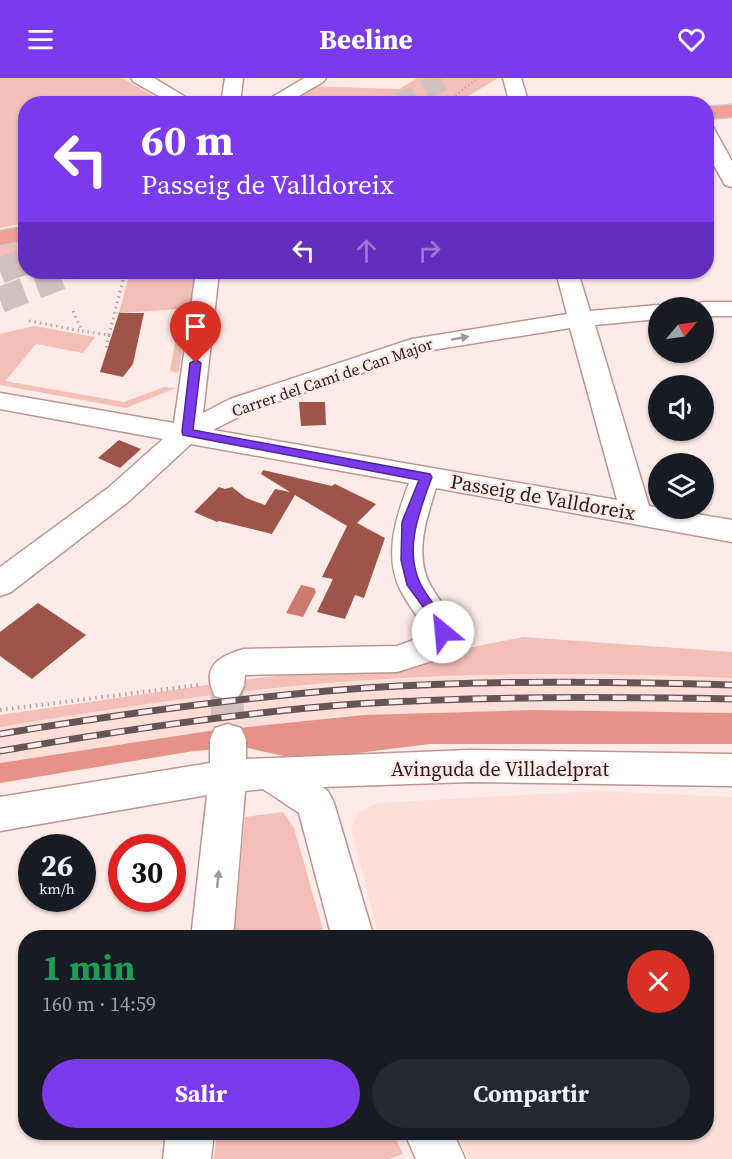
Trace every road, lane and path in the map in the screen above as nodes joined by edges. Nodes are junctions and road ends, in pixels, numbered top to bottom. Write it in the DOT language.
graph roads {
  1 [pos="140,78"];
  2 [pos="234,78"];
  3 [pos="316,78"];
  4 [pos="478,78"];
  5 [pos="512,78"];
  6 [pos="173,96"];
  7 [pos="231,96"];
  8 [pos="284,96"];
  9 [pos="455,96"];
  10 [pos="518,96"];
  11 [pos="732,111"];
  12 [pos="714,112"];
  13 [pos="714,145"];
  14 [pos="729,171"];
  15 [pos="18,235"];
  16 [pos="0,238"];
  17 [pos="123,279"];
  18 [pos="206,279"];
  19 [pos="569,279"];
  20 [pos="714,309"];
  21 [pos="732,309"];
  22 [pos="73,311"];
  23 [pos="648,313"];
  24 [pos="579,319"];
  25 [pos="28,321"];
  26 [pos="82,331"];
  27 [pos="110,335"];
  28 [pos="106,349"];
  29 [pos="0,401"];
  30 [pos="187,432"];
  31 [pos="426,477"];
  32 [pos="636,513"];
  33 [pos="732,531"];
  34 [pos="0,584"];
  35 [pos="213,685"];
  36 [pos="0,710"];
  37 [pos="228,758"];
  38 [pos="732,770"];
  39 [pos="269,773"];
  40 [pos="0,814"];
  41 [pos="213,930"];
  42 [pos="351,930"];
  43 [pos="189,1140"];
  44 [pos="431,1140"];
  45 [pos="187,1159"];
  46 [pos="441,1159"];
  1 -- 6 [label="street"];
  2 -- 7 [label="street"];
  3 -- 8 [label="street"];
  4 -- 9 [label="path"];
  5 -- 10 [label="street"];
  11 -- 12 [label="main road"];
  13 -- 14 [label="street"];
  15 -- 16 [label="main road"];
  17 -- 27 [label="path"];
  18 -- 30 [label="street"];
  19 -- 24 [label="street"];
  20 -- 21 [label="street"];
  22 -- 26 [label="path"];
  23 -- 24 [label="street, Carrer del Camí de Can Major"];
  30 -- 24 [label="street, Carrer del Camí de Can Major, one-way"];
  24 -- 32 [label="street"];
  25 -- 26 [label="path"];
  26 -- 27 [label="path"];
  27 -- 28 [label="path"];
  29 -- 30 [label="street, Passeig de Valldoreix"];
  30 -- 31 [label="street, Passeig de Valldoreix"];
  30 -- 34 [label="street, Carrer del Camí de Can Major"];
  31 -- 32 [label="street, Passeig de Valldoreix"];
  31 -- 35 [label="street"];
  32 -- 33 [label="street, Passeig de Valldoreix"];
  35 -- 36 [label="path"];
  37 -- 39 [label="street, Avinguda de Villadelprat"];
  37 -- 40 [label="street"];
  41 -- 37 [label="street, one-way"];
  38 -- 39 [label="street, Avinguda de Villadelprat"];
  39 -- 42 [label="street"];
  43 -- 45 [label="street"];
  44 -- 46 [label="street"];
}
